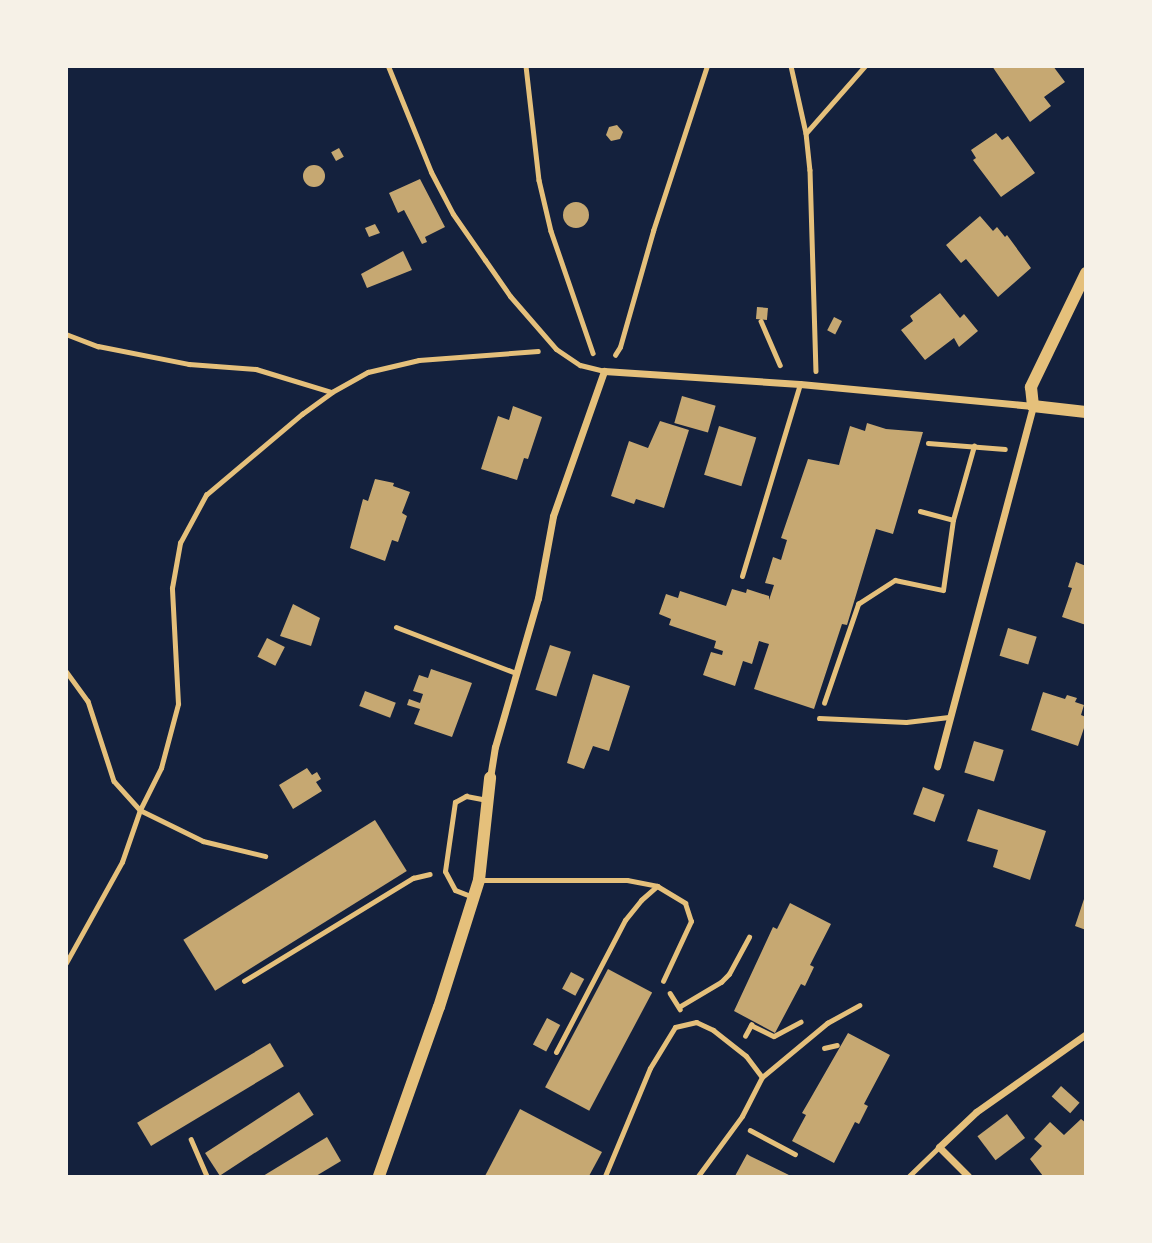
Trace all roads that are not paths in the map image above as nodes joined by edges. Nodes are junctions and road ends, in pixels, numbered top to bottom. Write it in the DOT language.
graph roads {
  1 [pos="388,66"];
  2 [pos="1086,273"];
  3 [pos="604,371"];
  4 [pos="800,384"];
  5 [pos="1033,406"];
  6 [pos="1086,412"];
  7 [pos="742,576"];
  8 [pos="396,627"];
  9 [pos="516,673"];
  10 [pos="949,717"];
  11 [pos="819,718"];
  12 [pos="937,766"];
  13 [pos="490,778"];
  14 [pos="486,800"];
  15 [pos="479,880"];
  16 [pos="657,886"];
  17 [pos="474,898"];
  18 [pos="663,981"];
  19 [pos="859,1005"];
  20 [pos="1086,1034"];
  21 [pos="556,1052"];
  22 [pos="762,1077"];
  23 [pos="939,1147"];
  24 [pos="379,1177"];
  25 [pos="605,1177"];
  26 [pos="698,1177"];
  27 [pos="909,1177"];
  28 [pos="968,1177"];
  1 -- 3 [label="lane"];
  2 -- 5 [label="street"];
  3 -- 4 [label="street"];
  3 -- 9 [label="street"];
  4 -- 5 [label="street"];
  4 -- 7 [label="lane"];
  5 -- 6 [label="street"];
  5 -- 10 [label="street"];
  8 -- 9 [label="lane"];
  9 -- 13 [label="street"];
  10 -- 11 [label="lane"];
  10 -- 12 [label="street"];
  13 -- 14 [label="street"];
  14 -- 15 [label="street"];
  14 -- 17 [label="lane"];
  15 -- 16 [label="lane"];
  15 -- 17 [label="street"];
  16 -- 18 [label="lane"];
  16 -- 21 [label="lane"];
  17 -- 24 [label="street"];
  19 -- 22 [label="lane"];
  20 -- 23 [label="street"];
  22 -- 25 [label="lane"];
  22 -- 26 [label="lane"];
  23 -- 27 [label="lane"];
  23 -- 28 [label="street"];
}
